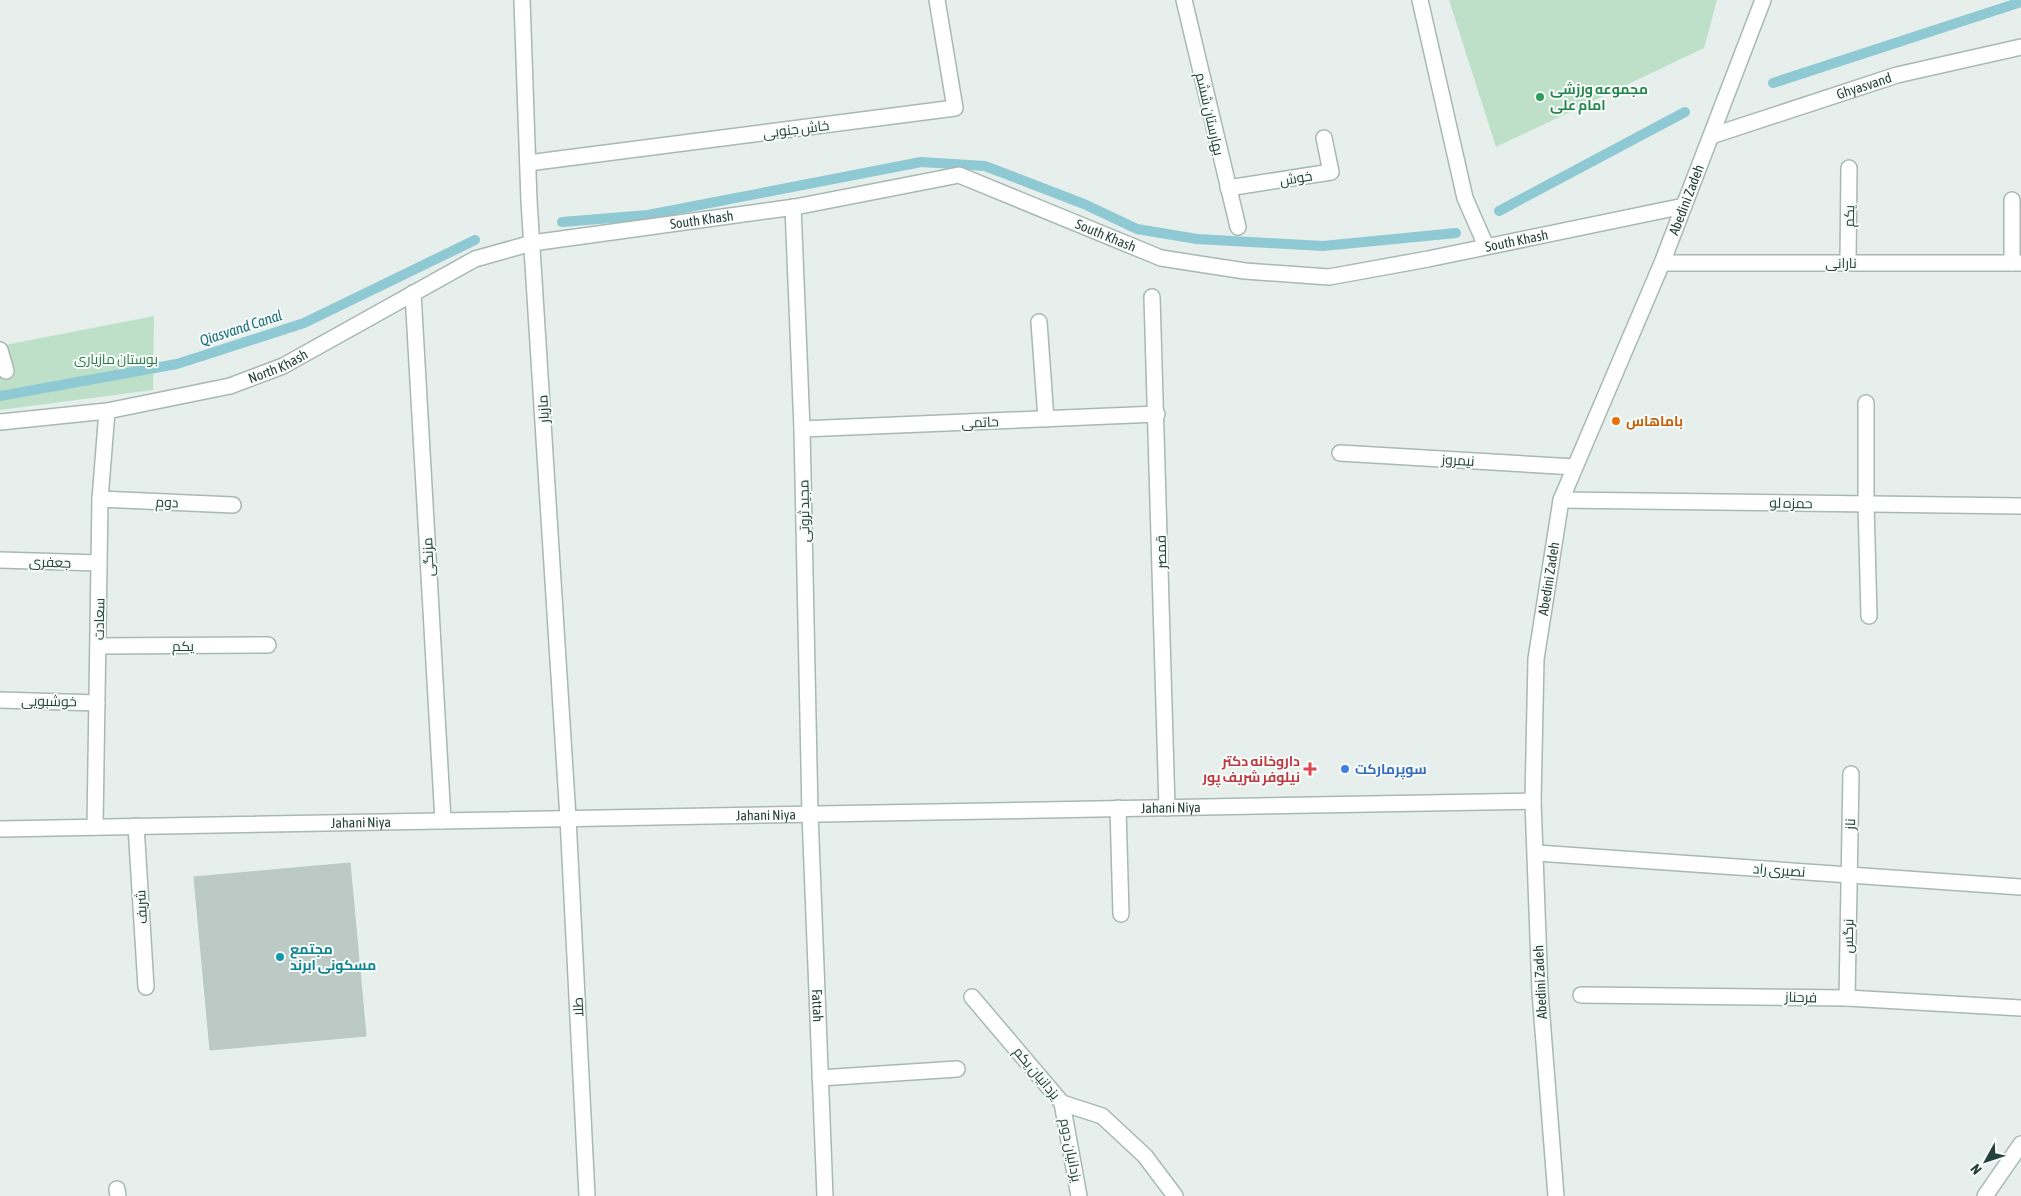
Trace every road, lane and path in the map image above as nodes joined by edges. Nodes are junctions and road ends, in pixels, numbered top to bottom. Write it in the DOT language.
graph roads {
  1 [pos="522,0"];
  2 [pos="937,0"];
  3 [pos="1184,0"];
  4 [pos="1420,0"];
  5 [pos="1764,0"];
  6 [pos="2021,47"];
  7 [pos="1711,136"];
  8 [pos="1324,138"];
  9 [pos="528,163"];
  10 [pos="1849,168"];
  11 [pos="1228,188"];
  12 [pos="2012,200"];
  13 [pos="1684,206"];
  14 [pos="793,208"];
  15 [pos="1238,227"];
  16 [pos="532,243"];
  17 [pos="1486,246"];
  18 [pos="1662,263"];
  19 [pos="1848,263"];
  20 [pos="2016,263"];
  21 [pos="413,293"];
  22 [pos="1152,297"];
  23 [pos="1039,322"];
  24 [pos="0,350"];
  25 [pos="6,371"];
  26 [pos="1866,402"];
  27 [pos="106,411"];
  28 [pos="1157,414"];
  29 [pos="1046,419"];
  30 [pos="0,422"];
  31 [pos="802,429"];
  32 [pos="1340,453"];
  33 [pos="1575,467"];
  34 [pos="100,499"];
  35 [pos="1561,500"];
  36 [pos="1866,504"];
  37 [pos="233,505"];
  38 [pos="2021,506"];
  39 [pos="0,560"];
  40 [pos="99,564"];
  41 [pos="1869,616"];
  42 [pos="268,645"];
  43 [pos="98,646"];
  44 [pos="0,700"];
  45 [pos="97,703"];
  46 [pos="1851,774"];
  47 [pos="1533,801"];
  48 [pos="1118,808"];
  49 [pos="1167,808"];
  50 [pos="810,814"];
  51 [pos="568,818"];
  52 [pos="443,821"];
  53 [pos="136,826"];
  54 [pos="95,827"];
  55 [pos="0,829"];
  56 [pos="1536,853"];
  57 [pos="1848,875"];
  58 [pos="2021,887"];
  59 [pos="1121,914"];
  60 [pos="146,988"];
  61 [pos="1581,994"];
  62 [pos="972,997"];
  63 [pos="1847,998"];
  64 [pos="2021,1008"];
  65 [pos="957,1069"];
  66 [pos="820,1078"];
  67 [pos="1062,1103"];
  68 [pos="2021,1144"];
  69 [pos="587,1196"];
  70 [pos="825,1196"];
  71 [pos="1079,1196"];
  72 [pos="1175,1196"];
  73 [pos="1556,1196"];
  74 [pos="1985,1196"];
  1 -- 9 [label="street, مازیار"];
  2 -- 9 [label="street, خاش جنوبی"];
  3 -- 11 [label="street, بهارستان ششم"];
  4 -- 17 [label="street"];
  5 -- 7 [label="street, Abedini Zadeh"];
  6 -- 7 [label="street, Ghyasvand"];
  7 -- 13 [label="street, Abedini Zadeh"];
  8 -- 11 [label="street, خوش"];
  9 -- 16 [label="street, مازیار"];
  10 -- 19 [label="street, یکم"];
  11 -- 15 [label="street, بهارستان ششم"];
  12 -- 20 [label="street"];
  13 -- 17 [label="street, South Khash"];
  13 -- 18 [label="street, Abedini Zadeh"];
  14 -- 16 [label="street, South Khash"];
  14 -- 17 [label="street, South Khash"];
  14 -- 31 [label="street, مجید ثروتی"];
  16 -- 21 [label="street, North Khash"];
  16 -- 51 [label="street, مازیار"];
  18 -- 19 [label="street, نارانی"];
  18 -- 33 [label="street, Abedini Zadeh"];
  19 -- 20 [label="street, نارانی"];
  21 -- 27 [label="street, North Khash"];
  21 -- 52 [label="street, مزنگی"];
  22 -- 28 [label="street, قمصر"];
  23 -- 29 [label="street"];
  24 -- 25 [label="street"];
  26 -- 36 [label="street"];
  27 -- 30 [label="street, North Khash"];
  27 -- 34 [label="street, سعادت"];
  28 -- 29 [label="street, حاتمی"];
  28 -- 49 [label="street, قمصر"];
  29 -- 31 [label="street, حاتمی"];
  31 -- 50 [label="street, مجید ثروتی"];
  32 -- 33 [label="street, نیمروز"];
  33 -- 35 [label="street, Abedini Zadeh"];
  34 -- 37 [label="street, دوم"];
  34 -- 40 [label="street, سعادت"];
  35 -- 36 [label="street, حمزه لو"];
  35 -- 47 [label="street, Abedini Zadeh"];
  36 -- 38 [label="street, حمزه لو"];
  36 -- 41 [label="street"];
  39 -- 40 [label="street, جعفری"];
  40 -- 43 [label="street, سعادت"];
  42 -- 43 [label="street, یکم"];
  43 -- 45 [label="street, سعادت"];
  44 -- 45 [label="street, خوشبویی"];
  45 -- 54 [label="street, سعادت"];
  46 -- 57 [label="street, ناز"];
  47 -- 49 [label="street, Jahani Niya"];
  47 -- 56 [label="street, Abedini Zadeh"];
  48 -- 49 [label="street, Jahani Niya"];
  48 -- 50 [label="street, Jahani Niya"];
  48 -- 59 [label="street"];
  50 -- 51 [label="street, Jahani Niya"];
  50 -- 66 [label="street, Fattah"];
  51 -- 52 [label="street, Jahani Niya"];
  51 -- 69 [label="street, طلا"];
  52 -- 53 [label="street, Jahani Niya"];
  53 -- 54 [label="street, Jahani Niya"];
  53 -- 60 [label="street, شریف"];
  54 -- 55 [label="street, Jahani Niya"];
  56 -- 57 [label="street, نصیری راد"];
  56 -- 73 [label="street, Abedini Zadeh"];
  57 -- 58 [label="street, نصیری راد"];
  57 -- 63 [label="street, نرگس"];
  61 -- 63 [label="street, فرحناز"];
  62 -- 67 [label="street, یزدانیان یکم"];
  63 -- 64 [label="street, فرحناز"];
  65 -- 66 [label="street"];
  66 -- 70 [label="street, Fattah"];
  67 -- 71 [label="street, یزدانیان دوم"];
  67 -- 72 [label="street, یزدانیان یکم"];
  68 -- 74 [label="street"];
}
